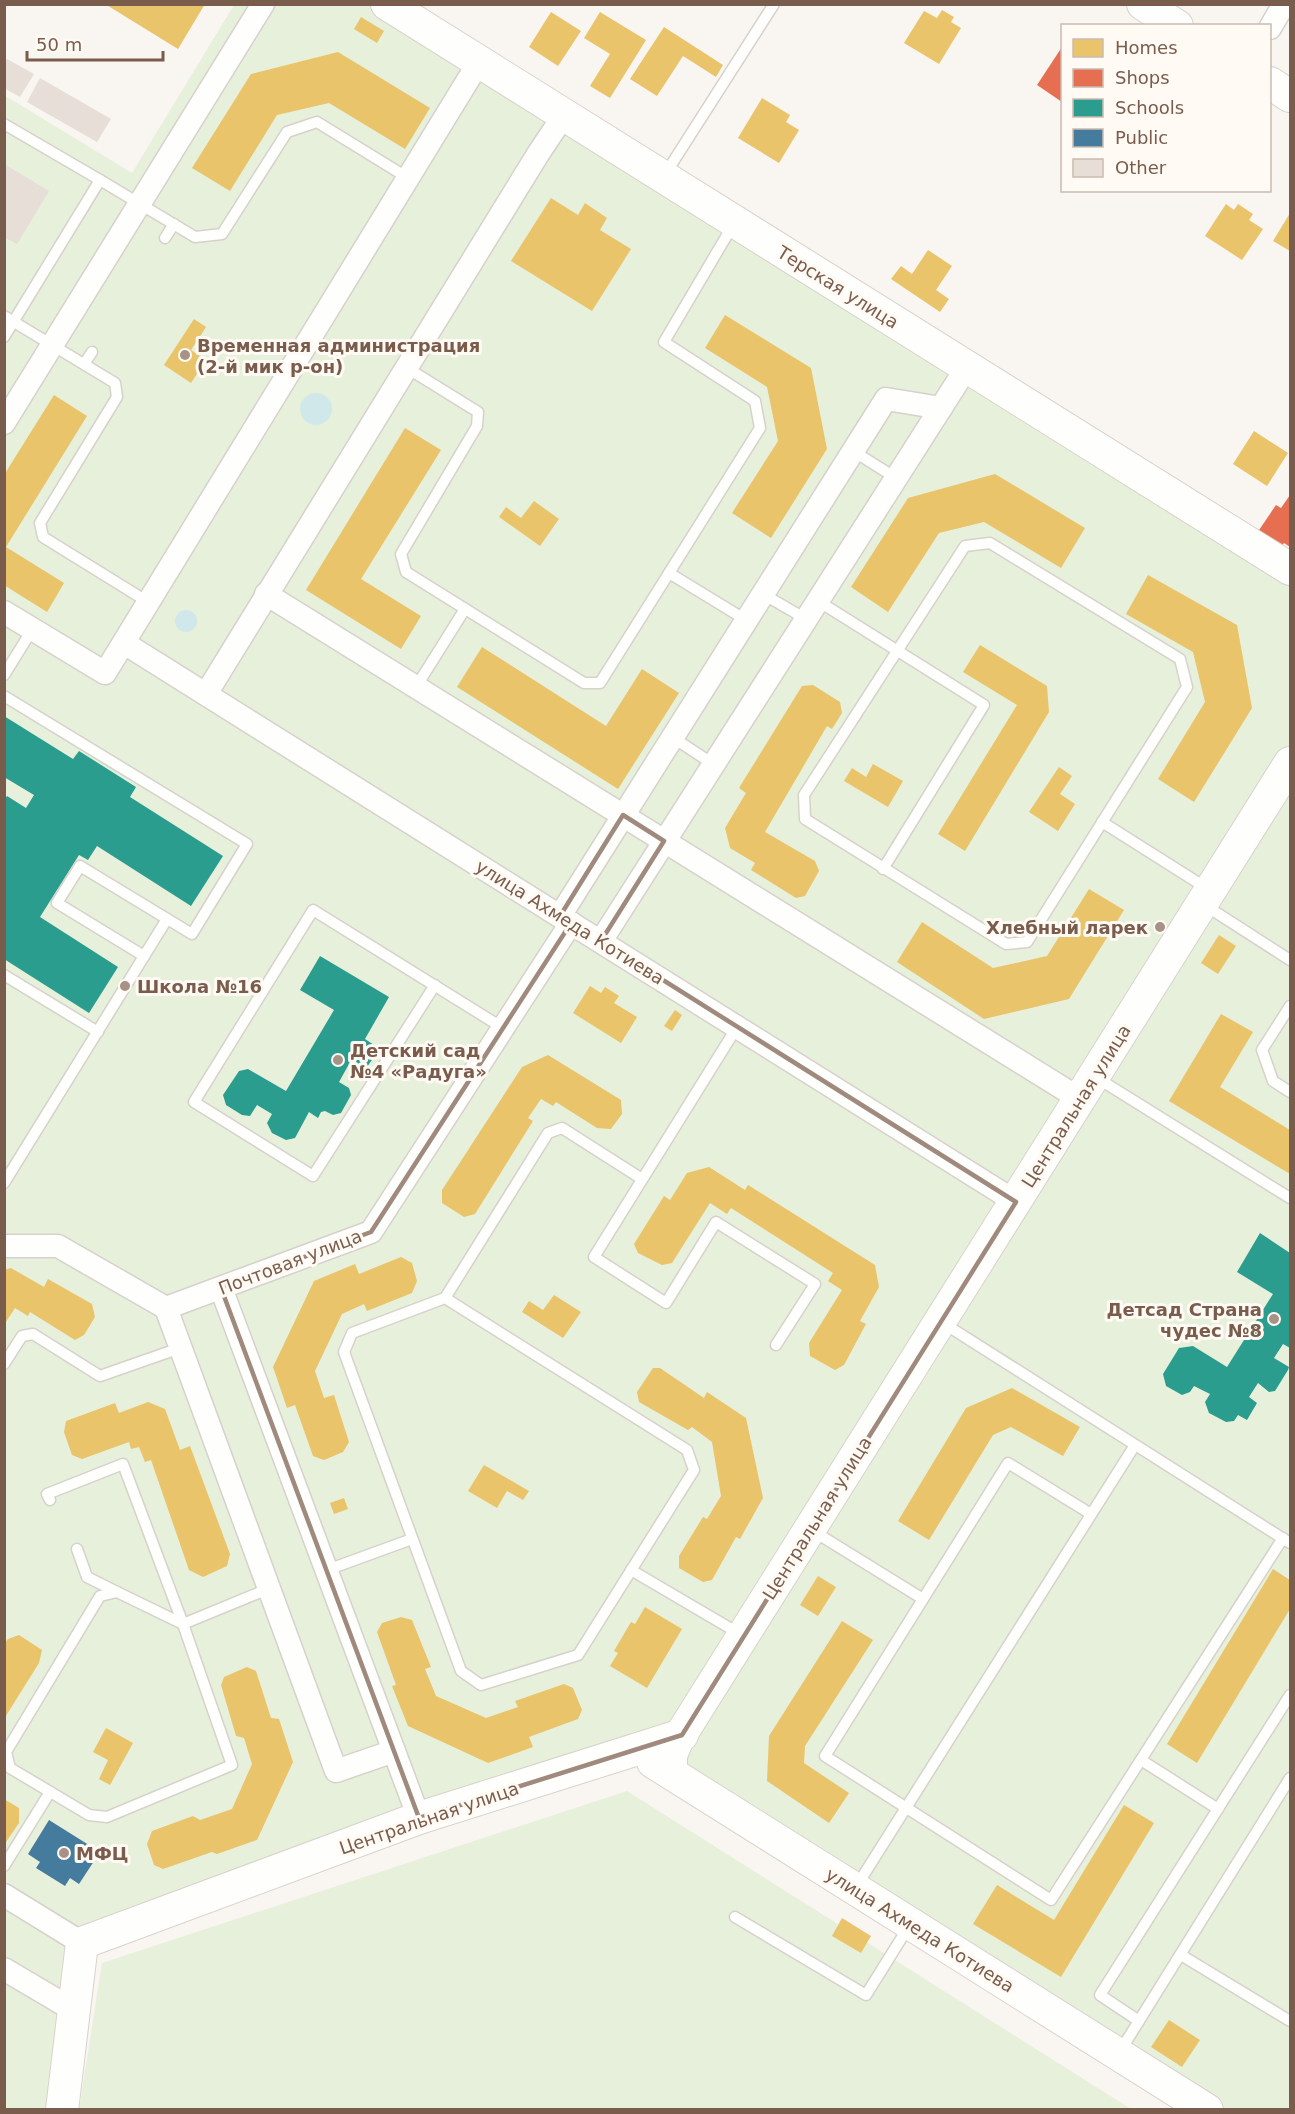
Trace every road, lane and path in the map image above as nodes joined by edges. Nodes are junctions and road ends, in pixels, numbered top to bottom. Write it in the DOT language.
graph roads {
  1 [pos="263,4"];
  2 [pos="387,4"];
  3 [pos="774,4"];
  4 [pos="1143,4"];
  5 [pos="1284,4"];
  6 [pos="1174,24"];
  7 [pos="1271,25"];
  8 [pos="479,62"];
  9 [pos="1271,84"];
  10 [pos="1290,96"];
  11 [pos="564,115"];
  12 [pos="4,124"];
  13 [pos="663,177"];
  14 [pos="408,178"];
  15 [pos="100,180"];
  16 [pos="140,204"];
  17 [pos="735,222"];
  18 [pos="174,224"];
  19 [pos="165,238"];
  20 [pos="9,319"];
  21 [pos="4,338"];
  22 [pos="52,345"];
  23 [pos="92,352"];
  24 [pos="84,364"];
  25 [pos="967,367"];
  26 [pos="407,368"];
  27 [pos="941,408"];
  28 [pos="4,423"];
  29 [pos="853,451"];
  30 [pos="896,478"];
  31 [pos="1289,566"];
  32 [pos="669,573"];
  33 [pos="266,594"];
  34 [pos="763,594"];
  35 [pos="148,602"];
  36 [pos="465,609"];
  37 [pos="812,610"];
  38 [pos="4,612"];
  39 [pos="746,620"];
  40 [pos="32,630"];
  41 [pos="123,643"];
  42 [pos="897,651"];
  43 [pos="4,675"];
  44 [pos="416,687"];
  45 [pos="206,694"];
  46 [pos="4,696"];
  47 [pos="672,737"];
  48 [pos="1290,763"];
  49 [pos="713,764"];
  50 [pos="623,815"];
  51 [pos="1102,822"];
  52 [pos="664,841"];
  53 [pos="883,869"];
  54 [pos="1207,897"];
  55 [pos="167,919"];
  56 [pos="566,920"];
  57 [pos="601,942"];
  58 [pos="144,956"];
  59 [pos="1290,960"];
  60 [pos="4,975"];
  61 [pos="435,985"];
  62 [pos="1290,1006"];
  63 [pos="737,1027"];
  64 [pos="503,1028"];
  65 [pos="98,1032"];
  66 [pos="1088,1087"];
  67 [pos="1290,1092"];
  68 [pos="642,1179"];
  69 [pos="4,1183"];
  70 [pos="1290,1198"];
  71 [pos="1016,1202"];
  72 [pos="4,1246"];
  73 [pos="221,1288"];
  74 [pos="444,1298"];
  75 [pos="166,1308"];
  76 [pos="940,1322"];
  77 [pos="776,1345"];
  78 [pos="180,1347"];
  79 [pos="4,1364"];
  80 [pos="1135,1445"];
  81 [pos="50,1500"];
  82 [pos="1091,1514"];
  83 [pos="810,1529"];
  84 [pos="412,1539"];
  85 [pos="1287,1540"];
  86 [pos="77,1549"];
  87 [pos="327,1570"];
  88 [pos="631,1570"];
  89 [pos="268,1589"];
  90 [pos="117,1592"];
  91 [pos="923,1599"];
  92 [pos="183,1624"];
  93 [pos="743,1636"];
  94 [pos="1290,1695"];
  95 [pos="681,1735"];
  96 [pos="394,1750"];
  97 [pos="634,1750"];
  98 [pos="1141,1760"];
  99 [pos="671,1773"];
  100 [pos="1290,1778"];
  101 [pos="50,1792"];
  102 [pos="906,1808"];
  103 [pos="1218,1809"];
  104 [pos="419,1818"];
  105 [pos="4,1866"];
  106 [pos="855,1890"];
  107 [pos="4,1895"];
  108 [pos="735,1917"];
  109 [pos="910,1925"];
  110 [pos="82,1943"];
  111 [pos="1181,1955"];
  112 [pos="4,1969"];
  113 [pos="75,2011"];
  114 [pos="1139,2021"];
  115 [pos="1290,2021"];
  116 [pos="1119,2054"];
  117 [pos="62,2109"];
  118 [pos="1207,2109"];
  1 -- 16 [label="street"];
  2 -- 8 [label="street, Терская улица"];
  3 -- 13 [label="lane"];
  4 -- 6 [label="street"];
  5 -- 7 [label="street"];
  8 -- 11 [label="street, Терская улица"];
  8 -- 14 [label="street"];
  9 -- 10 [label="street"];
  11 -- 13 [label="street, Терская улица"];
  11 -- 26 [label="street"];
  12 -- 15 [label="lane"];
  13 -- 17 [label="street, Терская улица"];
  14 -- 18 [label="lane"];
  14 -- 35 [label="street"];
  15 -- 16 [label="lane"];
  15 -- 20 [label="lane"];
  16 -- 18 [label="lane"];
  16 -- 22 [label="street"];
  17 -- 25 [label="street, Терская улица"];
  17 -- 32 [label="lane"];
  18 -- 19 [label="lane"];
  20 -- 21 [label="lane"];
  20 -- 22 [label="lane"];
  22 -- 24 [label="lane"];
  22 -- 28 [label="street"];
  23 -- 24 [label="lane"];
  24 -- 35 [label="lane"];
  25 -- 27 [label="street"];
  25 -- 31 [label="street, Терская улица"];
  26 -- 33 [label="street"];
  26 -- 36 [label="lane"];
  27 -- 29 [label="street, Почтовая улица"];
  27 -- 30 [label="street"];
  29 -- 30 [label="lane"];
  29 -- 34 [label="street, Почтовая улица"];
  30 -- 37 [label="street"];
  32 -- 36 [label="lane"];
  32 -- 39 [label="lane"];
  33 -- 44 [label="street"];
  33 -- 45 [label="street"];
  34 -- 37 [label="lane"];
  34 -- 39 [label="street, Почтовая улица"];
  35 -- 41 [label="street"];
  36 -- 44 [label="lane"];
  37 -- 42 [label="lane"];
  37 -- 49 [label="street"];
  38 -- 40 [label="street"];
  39 -- 47 [label="street, Почтовая улица"];
  40 -- 41 [label="street"];
  40 -- 43 [label="lane"];
  41 -- 45 [label="street, улица Ахмеда Котиева"];
  42 -- 51 [label="lane"];
  42 -- 53 [label="lane"];
  42 -- 53 [label="lane"];
  44 -- 50 [label="street"];
  45 -- 56 [label="street, улица Ахмеда Котиева"];
  46 -- 55 [label="lane"];
  47 -- 49 [label="lane"];
  47 -- 50 [label="street, Почтовая улица"];
  48 -- 54 [label="street, Центральная улица"];
  49 -- 52 [label="street"];
  50 -- 52 [label="street"];
  50 -- 56 [label="street, Почтовая улица"];
  51 -- 53 [label="lane"];
  51 -- 54 [label="lane"];
  52 -- 57 [label="street"];
  52 -- 66 [label="street"];
  54 -- 59 [label="lane"];
  54 -- 66 [label="street, Центральная улица"];
  55 -- 58 [label="lane"];
  55 -- 58 [label="lane"];
  56 -- 57 [label="street, улица Ахмеда Котиева"];
  56 -- 64 [label="street, Почтовая улица"];
  57 -- 63 [label="street, улица Ахмеда Котиева"];
  58 -- 65 [label="lane"];
  60 -- 65 [label="lane"];
  61 -- 61 [label="lane"];
  61 -- 64 [label="lane"];
  62 -- 67 [label="lane"];
  63 -- 68 [label="lane"];
  63 -- 71 [label="street, улица Ахмеда Котиева"];
  64 -- 73 [label="street, Почтовая улица"];
  65 -- 69 [label="lane"];
  66 -- 70 [label="lane"];
  66 -- 71 [label="street, Центральная улица"];
  68 -- 74 [label="lane"];
  68 -- 77 [label="lane"];
  71 -- 76 [label="street, Центральная улица"];
  72 -- 75 [label="street"];
  73 -- 75 [label="street, Почтовая улица"];
  73 -- 87 [label="street"];
  74 -- 84 [label="lane"];
  74 -- 88 [label="lane"];
  75 -- 78 [label="street"];
  76 -- 80 [label="lane"];
  76 -- 83 [label="street, Центральная улица"];
  78 -- 79 [label="lane"];
  78 -- 89 [label="street"];
  80 -- 82 [label="lane"];
  80 -- 85 [label="lane"];
  81 -- 92 [label="lane"];
  82 -- 91 [label="lane"];
  82 -- 102 [label="lane"];
  83 -- 91 [label="lane"];
  83 -- 93 [label="street, Центральная улица"];
  84 -- 87 [label="lane"];
  84 -- 88 [label="lane"];
  85 -- 98 [label="lane"];
  86 -- 90 [label="lane"];
  87 -- 96 [label="street"];
  88 -- 93 [label="lane"];
  89 -- 92 [label="lane"];
  89 -- 96 [label="street"];
  90 -- 92 [label="lane"];
  90 -- 101 [label="lane"];
  91 -- 102 [label="lane"];
  92 -- 101 [label="lane"];
  93 -- 95 [label="street, Центральная улица"];
  94 -- 103 [label="lane"];
  95 -- 97 [label="street, Центральная улица"];
  95 -- 99 [label="street"];
  96 -- 104 [label="street"];
  97 -- 99 [label="street, улица Ахмеда Котиева"];
  97 -- 104 [label="street, Центральная улица"];
  98 -- 102 [label="lane"];
  98 -- 103 [label="lane"];
  99 -- 106 [label="street, улица Ахмеда Котиева"];
  100 -- 111 [label="lane"];
  101 -- 105 [label="lane"];
  102 -- 106 [label="lane"];
  103 -- 114 [label="lane"];
  104 -- 110 [label="street, Центральная улица"];
  106 -- 109 [label="street, улица Ахмеда Котиева"];
  107 -- 110 [label="street"];
  108 -- 109 [label="lane"];
  109 -- 116 [label="street, улица Ахмеда Котиева"];
  110 -- 113 [label="street"];
  111 -- 114 [label="lane"];
  111 -- 115 [label="lane"];
  112 -- 113 [label="street"];
  113 -- 117 [label="street"];
  114 -- 116 [label="lane"];
  116 -- 118 [label="street, улица Ахмеда Котиева"];
}
